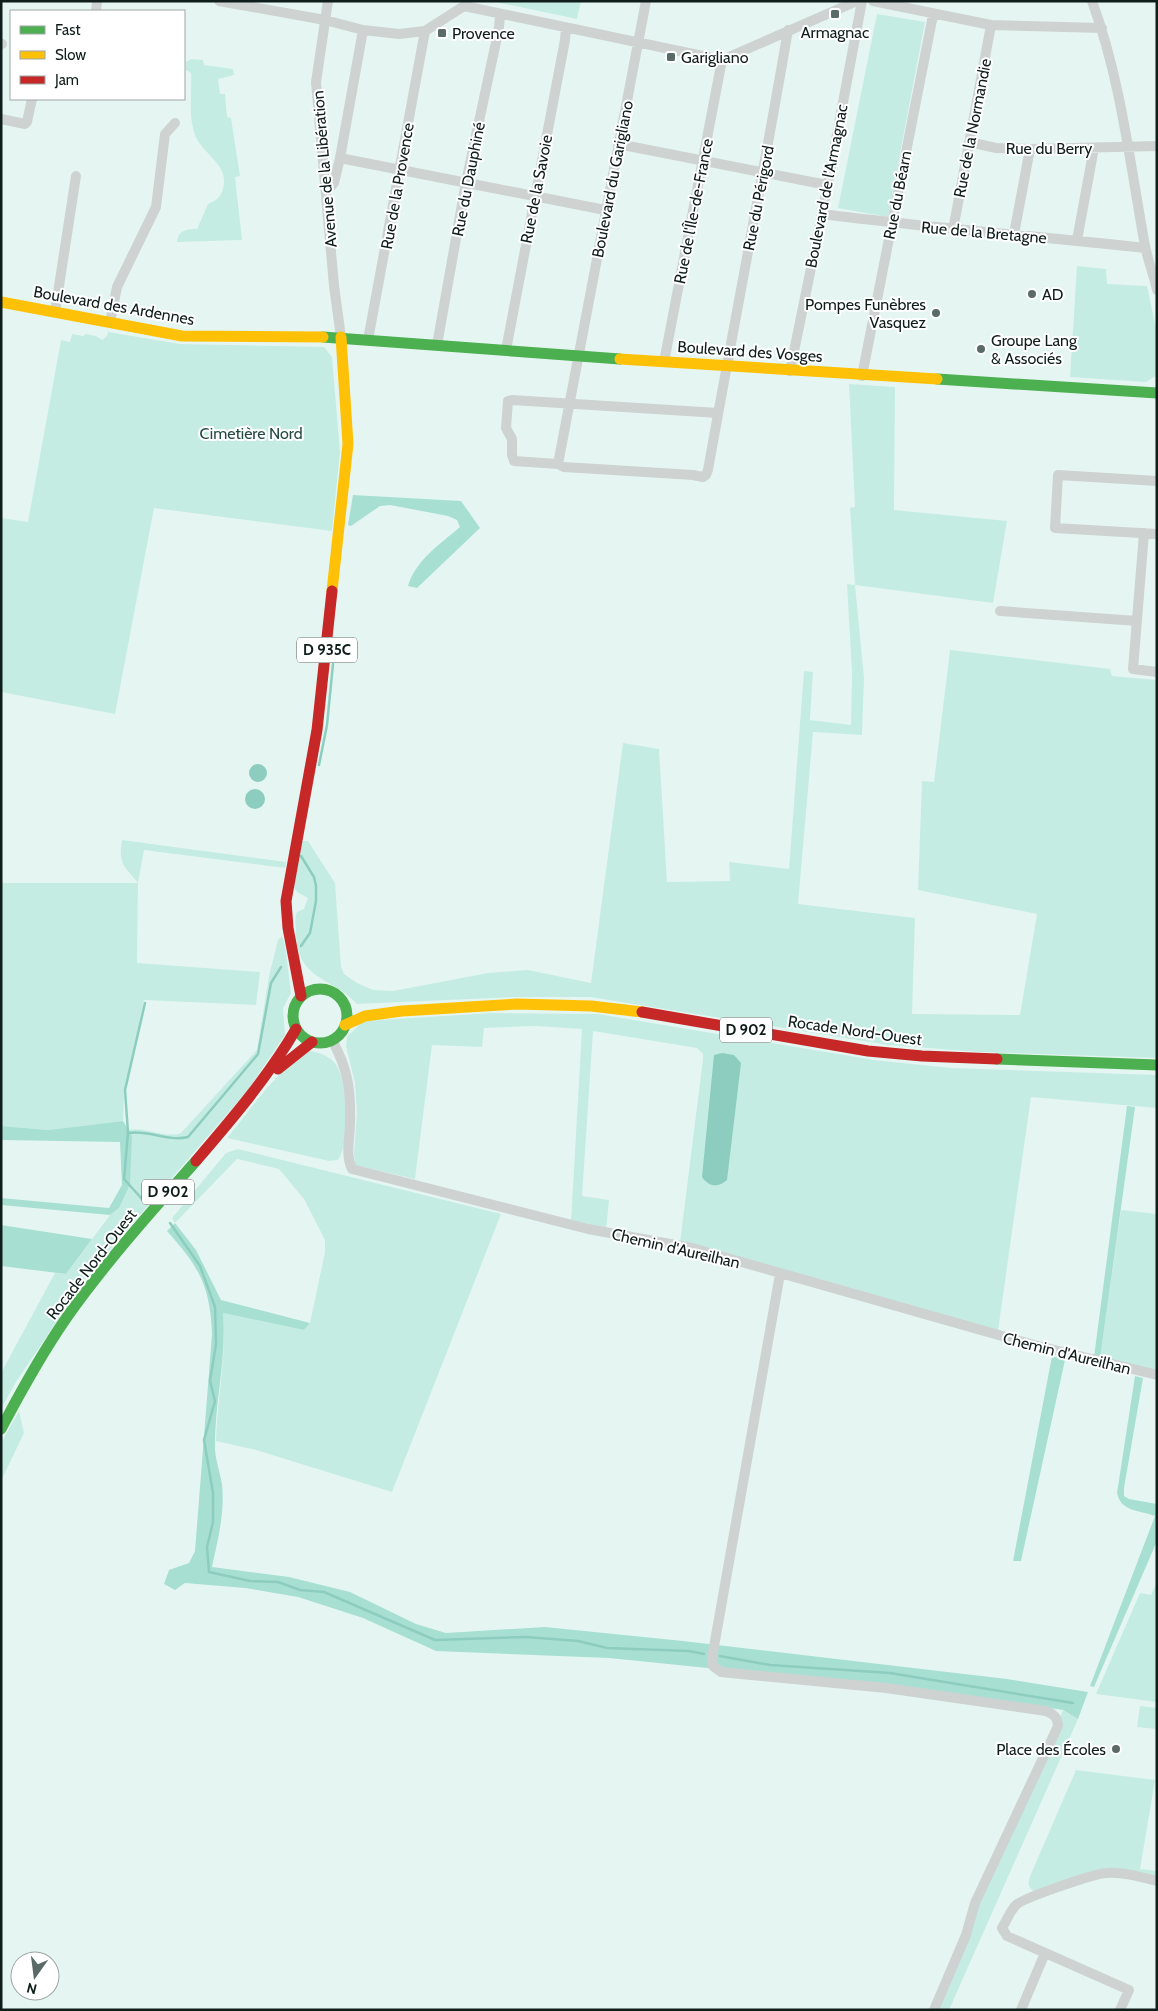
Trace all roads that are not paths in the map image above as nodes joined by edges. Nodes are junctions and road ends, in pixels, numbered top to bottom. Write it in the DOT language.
graph roads {
  1 [pos="219,1"];
  2 [pos="328,1"];
  3 [pos="646,1"];
  4 [pos="857,1"];
  5 [pos="862,1"];
  6 [pos="873,1"];
  7 [pos="1092,1"];
  8 [pos="464,4"];
  9 [pos="500,14"];
  10 [pos="933,15"];
  11 [pos="325,20"];
  12 [pos="991,25"];
  13 [pos="566,28"];
  14 [pos="1102,28"];
  15 [pos="364,30"];
  16 [pos="788,30"];
  17 [pos="425,32"];
  18 [pos="638,44"];
  19 [pos="722,60"];
  20 [pos="32,100"];
  21 [pos="1,119"];
  22 [pos="175,123"];
  23 [pos="969,142"];
  24 [pos="618,144"];
  25 [pos="1157,146"];
  26 [pos="1094,148"];
  27 [pos="1129,148"];
  28 [pos="1030,149"];
  29 [pos="340,158"];
  30 [pos="702,161"];
  31 [pos="400,169"];
  32 [pos="764,172"];
  33 [pos="76,176"];
  34 [pos="466,182"];
  35 [pos="827,185"];
  36 [pos="326,192"];
  37 [pos="535,195"];
  38 [pos="605,210"];
  39 [pos="822,214"];
  40 [pos="891,223"];
  41 [pos="953,230"];
  42 [pos="1014,234"];
  43 [pos="1077,240"];
  44 [pos="1145,248"];
  45 [pos="1156,284"];
  46 [pos="1,302"];
  47 [pos="55,312"];
  48 [pos="110,322"];
  49 [pos="341,337"];
  50 [pos="368,340"];
  51 [pos="437,344"];
  52 [pos="506,350"];
  53 [pos="578,356"];
  54 [pos="664,362"];
  55 [pos="726,365"];
  56 [pos="790,371"];
  57 [pos="862,376"];
  58 [pos="1157,393"];
  59 [pos="569,403"];
  60 [pos="718,413"];
  61 [pos="558,464"];
  62 [pos="1157,480"];
  63 [pos="1144,533"];
  64 [pos="1157,534"];
  65 [pos="1000,611"];
  66 [pos="1137,621"];
  67 [pos="1157,672"];
  68 [pos="295,960"];
  69 [pos="313,981"];
  70 [pos="301,996"];
  71 [pos="353,1005"];
  72 [pos="402,1011"];
  73 [pos="345,1025"];
  74 [pos="296,1029"];
  75 [pos="332,1040"];
  76 [pos="312,1042"];
  77 [pos="1157,1066"];
  78 [pos="261,1084"];
  79 [pos="780,1274"];
  80 [pos="1157,1375"];
  81 [pos="1,1429"];
  82 [pos="1157,1880"];
  83 [pos="1045,1953"];
  84 [pos="934,2010"];
  85 [pos="1021,2010"];
  86 [pos="1120,2010"];
  1 -- 11 [label="street"];
  2 -- 11 [label="street, Avenue de la Libération"];
  3 -- 18 [label="street, Boulevard du Garigliano"];
  4 -- 16 [label="street"];
  5 -- 35 [label="street, Boulevard de l'Armagnac"];
  6 -- 10 [label="street"];
  7 -- 14 [label="street"];
  8 -- 9 [label="street"];
  8 -- 17 [label="street"];
  9 -- 13 [label="street"];
  9 -- 34 [label="street, Rue du Dauphiné"];
  10 -- 12 [label="street"];
  10 -- 40 [label="street, Rue du Béarn"];
  11 -- 15 [label="street"];
  11 -- 36 [label="street, Avenue de la Libération"];
  12 -- 14 [label="street"];
  12 -- 23 [label="street, Rue de la Normandie"];
  13 -- 18 [label="street"];
  13 -- 37 [label="street, Rue de la Savoie"];
  14 -- 27 [label="street"];
  15 -- 17 [label="street"];
  15 -- 29 [label="street"];
  16 -- 19 [label="street"];
  16 -- 32 [label="street, Rue du Périgord"];
  17 -- 31 [label="street, Rue de la Provence"];
  18 -- 19 [label="street"];
  18 -- 24 [label="street, Boulevard du Garigliano"];
  19 -- 30 [label="street, Rue de l'Île-de-France"];
  20 -- 21 [label="street"];
  22 -- 48 [label="street"];
  23 -- 28 [label="street, Rue du Berry"];
  23 -- 41 [label="street, Rue de la Normandie"];
  24 -- 30 [label="street"];
  24 -- 38 [label="street, Boulevard du Garigliano"];
  25 -- 27 [label="street, Rue du Berry"];
  26 -- 27 [label="street, Rue du Berry"];
  26 -- 28 [label="street, Rue du Berry"];
  26 -- 43 [label="street"];
  27 -- 44 [label="street"];
  28 -- 42 [label="street"];
  29 -- 31 [label="street"];
  29 -- 36 [label="street"];
  30 -- 32 [label="street"];
  30 -- 54 [label="street, Rue de l'Île-de-France"];
  31 -- 34 [label="street"];
  31 -- 50 [label="street, Rue de la Provence"];
  32 -- 35 [label="street"];
  32 -- 55 [label="street, Rue du Périgord"];
  33 -- 47 [label="street"];
  34 -- 37 [label="street"];
  34 -- 51 [label="street, Rue du Dauphiné"];
  35 -- 39 [label="street, Boulevard de l'Armagnac"];
  36 -- 49 [label="street, Avenue de la Libération"];
  37 -- 38 [label="street"];
  37 -- 52 [label="street, Rue de la Savoie"];
  38 -- 53 [label="street, Boulevard du Garigliano"];
  39 -- 40 [label="street, Rue de la Bretagne"];
  39 -- 56 [label="street, Boulevard de l'Armagnac"];
  40 -- 41 [label="street, Rue de la Bretagne"];
  40 -- 57 [label="street, Rue du Béarn"];
  41 -- 42 [label="street, Rue de la Bretagne"];
  42 -- 43 [label="street, Rue de la Bretagne"];
  43 -- 44 [label="street, Rue de la Bretagne"];
  44 -- 45 [label="street"];
  46 -- 47 [label="main road, Boulevard des Ardennes"];
  47 -- 48 [label="main road, Boulevard des Ardennes"];
  48 -- 49 [label="main road, Boulevard des Ardennes"];
  49 -- 50 [label="main road, Boulevard des Vosges"];
  49 -- 68 [label="main road, D 935C"];
  50 -- 51 [label="main road, Boulevard des Vosges"];
  51 -- 52 [label="main road, Boulevard des Vosges"];
  52 -- 53 [label="main road, Boulevard des Vosges"];
  53 -- 54 [label="main road, Boulevard des Vosges"];
  53 -- 59 [label="street, Boulevard du Garigliano"];
  54 -- 55 [label="main road, Boulevard des Vosges"];
  55 -- 56 [label="main road, Boulevard des Vosges"];
  55 -- 60 [label="street, Rue du Périgord"];
  56 -- 57 [label="main road, Boulevard des Vosges"];
  57 -- 58 [label="main road, Boulevard des Vosges"];
  59 -- 60 [label="street"];
  59 -- 61 [label="street, Boulevard du Garigliano"];
  59 -- 61 [label="street"];
  60 -- 61 [label="street, Rue du Périgord"];
  62 -- 63 [label="street"];
  63 -- 64 [label="street"];
  63 -- 66 [label="street"];
  65 -- 66 [label="street"];
  66 -- 67 [label="street"];
  68 -- 69 [label="main road, D 935C"];
  68 -- 70 [label="main road, D 935C"];
  69 -- 70 [label="main road"];
  69 -- 71 [label="main road"];
  70 -- 74 [label="main road"];
  71 -- 72 [label="main road, Rocade Nord-Ouest / D 902"];
  71 -- 73 [label="main road"];
  72 -- 73 [label="main road, Rocade Nord-Ouest / D 902"];
  72 -- 77 [label="main road, Rocade Nord-Ouest / D 902"];
  73 -- 75 [label="main road"];
  74 -- 76 [label="main road"];
  74 -- 78 [label="main road, Rocade Nord-Ouest / D 902"];
  75 -- 76 [label="main road"];
  75 -- 79 [label="street, Chemin d'Aureilhan"];
  76 -- 78 [label="main road, Rocade Nord-Ouest / D 902"];
  78 -- 81 [label="main road, Rocade Nord-Ouest / D 902"];
  79 -- 80 [label="street, Chemin d'Aureilhan"];
  79 -- 84 [label="street"];
  82 -- 83 [label="street"];
  83 -- 85 [label="street"];
  83 -- 86 [label="street"];
}
